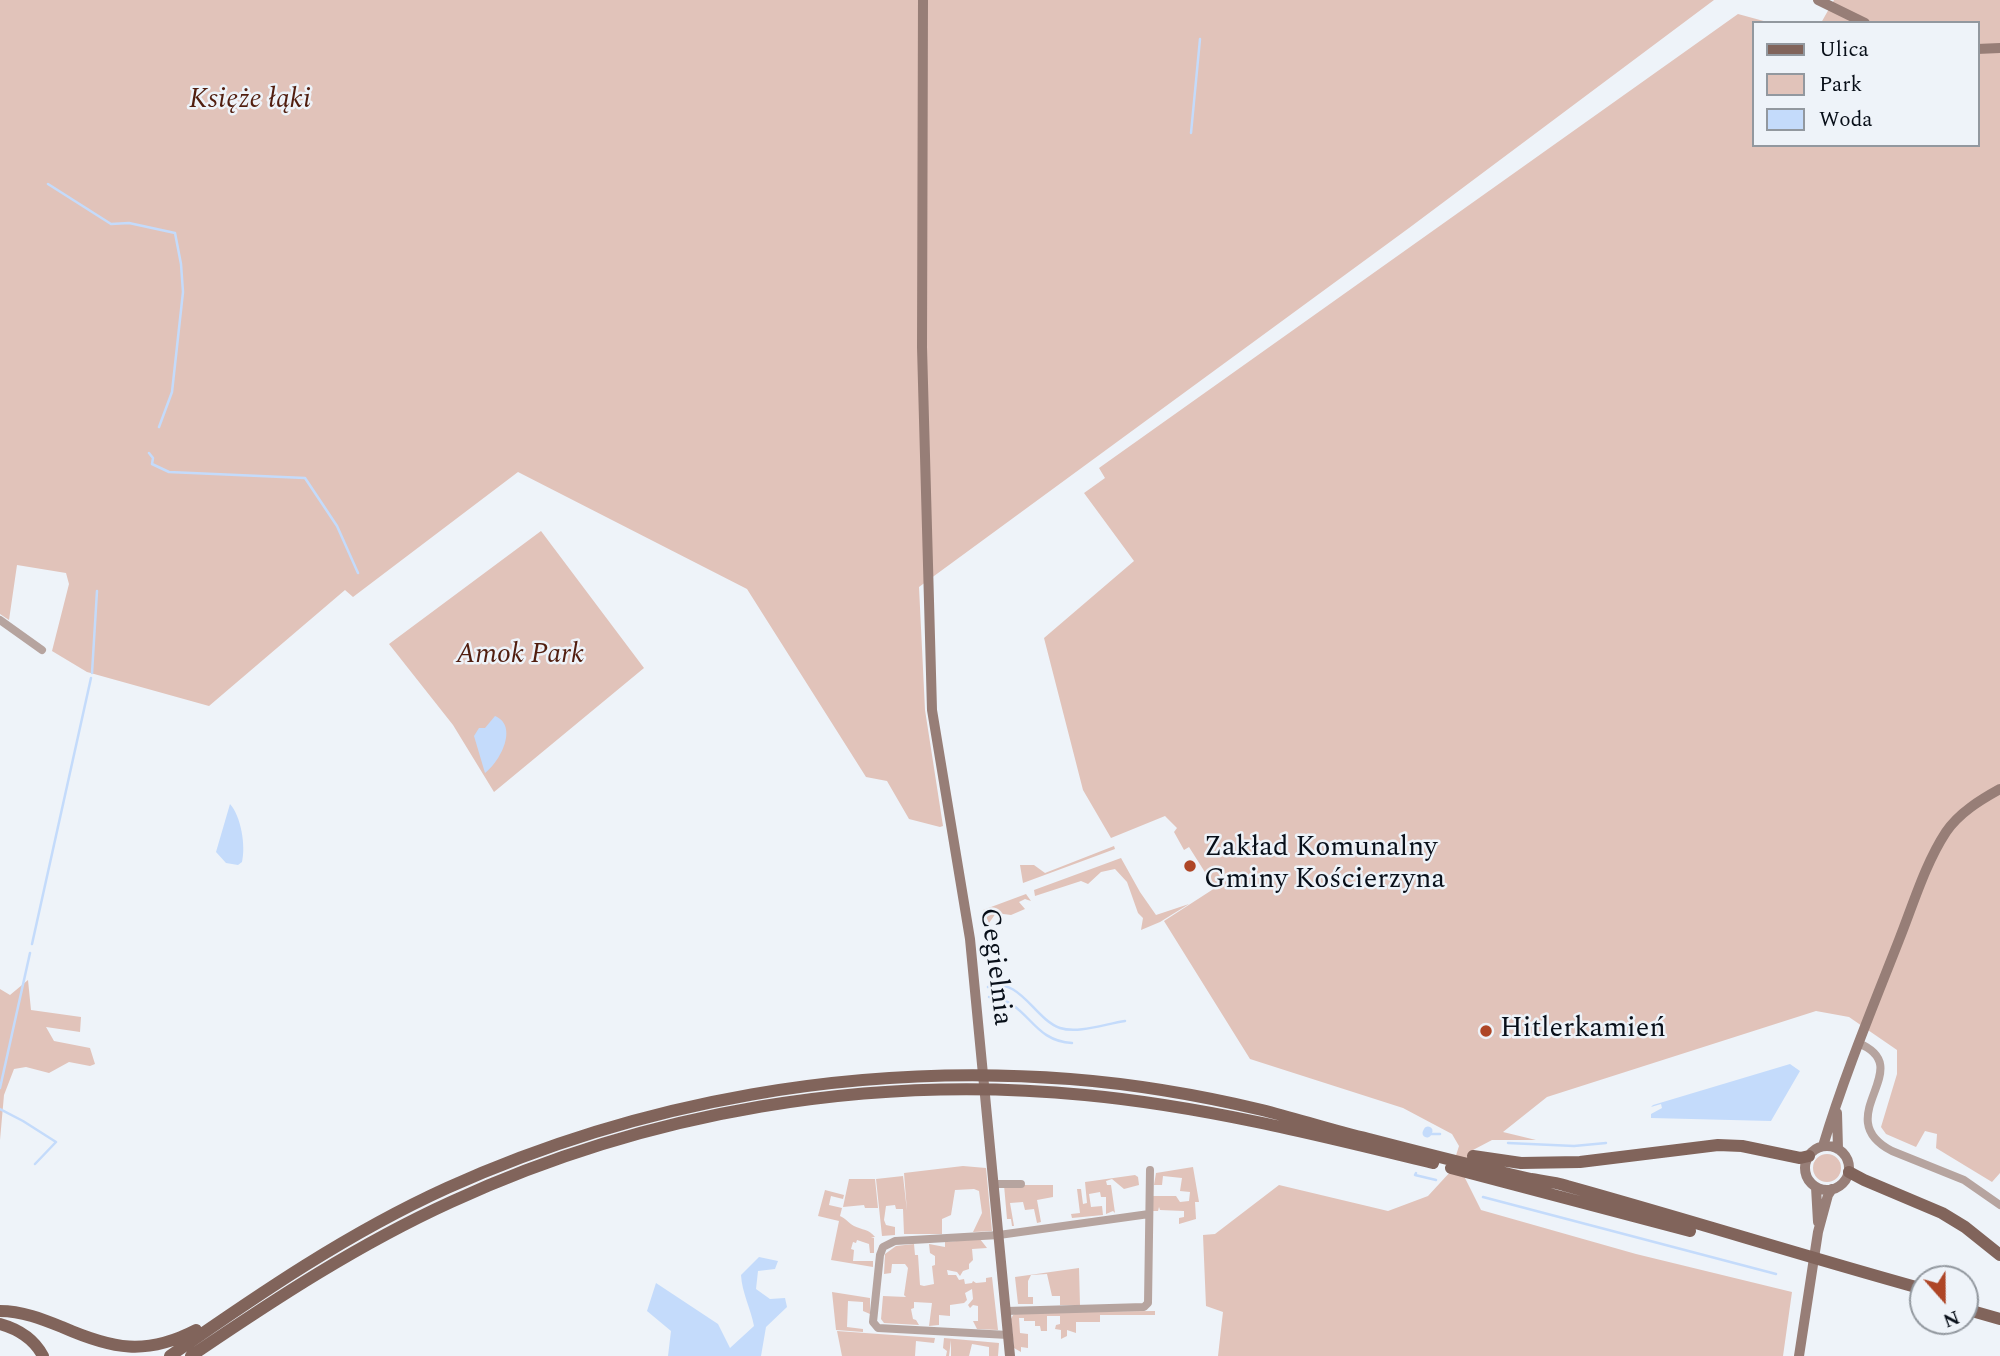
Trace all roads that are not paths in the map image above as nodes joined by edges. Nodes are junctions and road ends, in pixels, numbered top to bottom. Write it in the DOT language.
graph roads {
  1 [pos="923,0"];
  2 [pos="1818,0"];
  3 [pos="1861,21"];
  4 [pos="2000,48"];
  5 [pos="1979,49"];
  6 [pos="0,620"];
  7 [pos="42,650"];
  8 [pos="2000,789"];
  9 [pos="1858,1043"];
  10 [pos="1837,1105"];
  11 [pos="1823,1146"];
  12 [pos="1838,1149"];
  13 [pos="1438,1156"];
  14 [pos="1809,1156"];
  15 [pos="1150,1170"];
  16 [pos="1849,1172"];
  17 [pos="995,1184"];
  18 [pos="1021,1184"];
  19 [pos="1816,1187"];
  20 [pos="1832,1189"];
  21 [pos="2000,1205"];
  22 [pos="1149,1214"];
  23 [pos="1818,1232"];
  24 [pos="999,1235"];
  25 [pos="2000,1255"];
  26 [pos="1804,1259"];
  27 [pos="1824,1265"];
  28 [pos="1909,1286"];
  29 [pos="1909,1292"];
  30 [pos="1979,1305"];
  31 [pos="2000,1310"];
  32 [pos="0,1311"];
  33 [pos="1006,1311"];
  34 [pos="234,1312"];
  35 [pos="1979,1313"];
  36 [pos="2000,1319"];
  37 [pos="0,1324"];
  38 [pos="1008,1335"];
  39 [pos="1800,1355"];
  40 [pos="43,1356"];
  41 [pos="170,1356"];
  42 [pos="191,1356"];
  43 [pos="1010,1356"];
  1 -- 17 [label="street, Cegielnia"];
  2 -- 3 [label="street"];
  4 -- 5 [label="street"];
  6 -- 7 [label="street"];
  8 -- 9 [label="street"];
  9 -- 10 [label="street"];
  9 -- 21 [label="street"];
  10 -- 11 [label="street"];
  10 -- 12 [label="street"];
  11 -- 12 [label="street"];
  11 -- 14 [label="street"];
  12 -- 16 [label="street"];
  13 -- 14 [label="main road"];
  13 -- 26 [label="main road"];
  13 -- 34 [label="main road"];
  14 -- 19 [label="street"];
  15 -- 22 [label="street"];
  16 -- 20 [label="street"];
  16 -- 25 [label="main road"];
  17 -- 18 [label="street"];
  17 -- 24 [label="street, Cegielnia"];
  19 -- 20 [label="street"];
  19 -- 23 [label="street"];
  20 -- 23 [label="street"];
  22 -- 24 [label="street"];
  22 -- 33 [label="street"];
  23 -- 39 [label="street"];
  24 -- 33 [label="street, Cegielnia"];
  24 -- 38 [label="street"];
  26 -- 27 [label="main road"];
  26 -- 42 [label="main road"];
  27 -- 28 [label="main road"];
  27 -- 29 [label="main road"];
  30 -- 31 [label="main road"];
  32 -- 34 [label="main road"];
  33 -- 38 [label="street, Cegielnia"];
  34 -- 41 [label="main road"];
  35 -- 36 [label="main road"];
  37 -- 40 [label="main road"];
  38 -- 43 [label="street, Cegielnia"];
}
